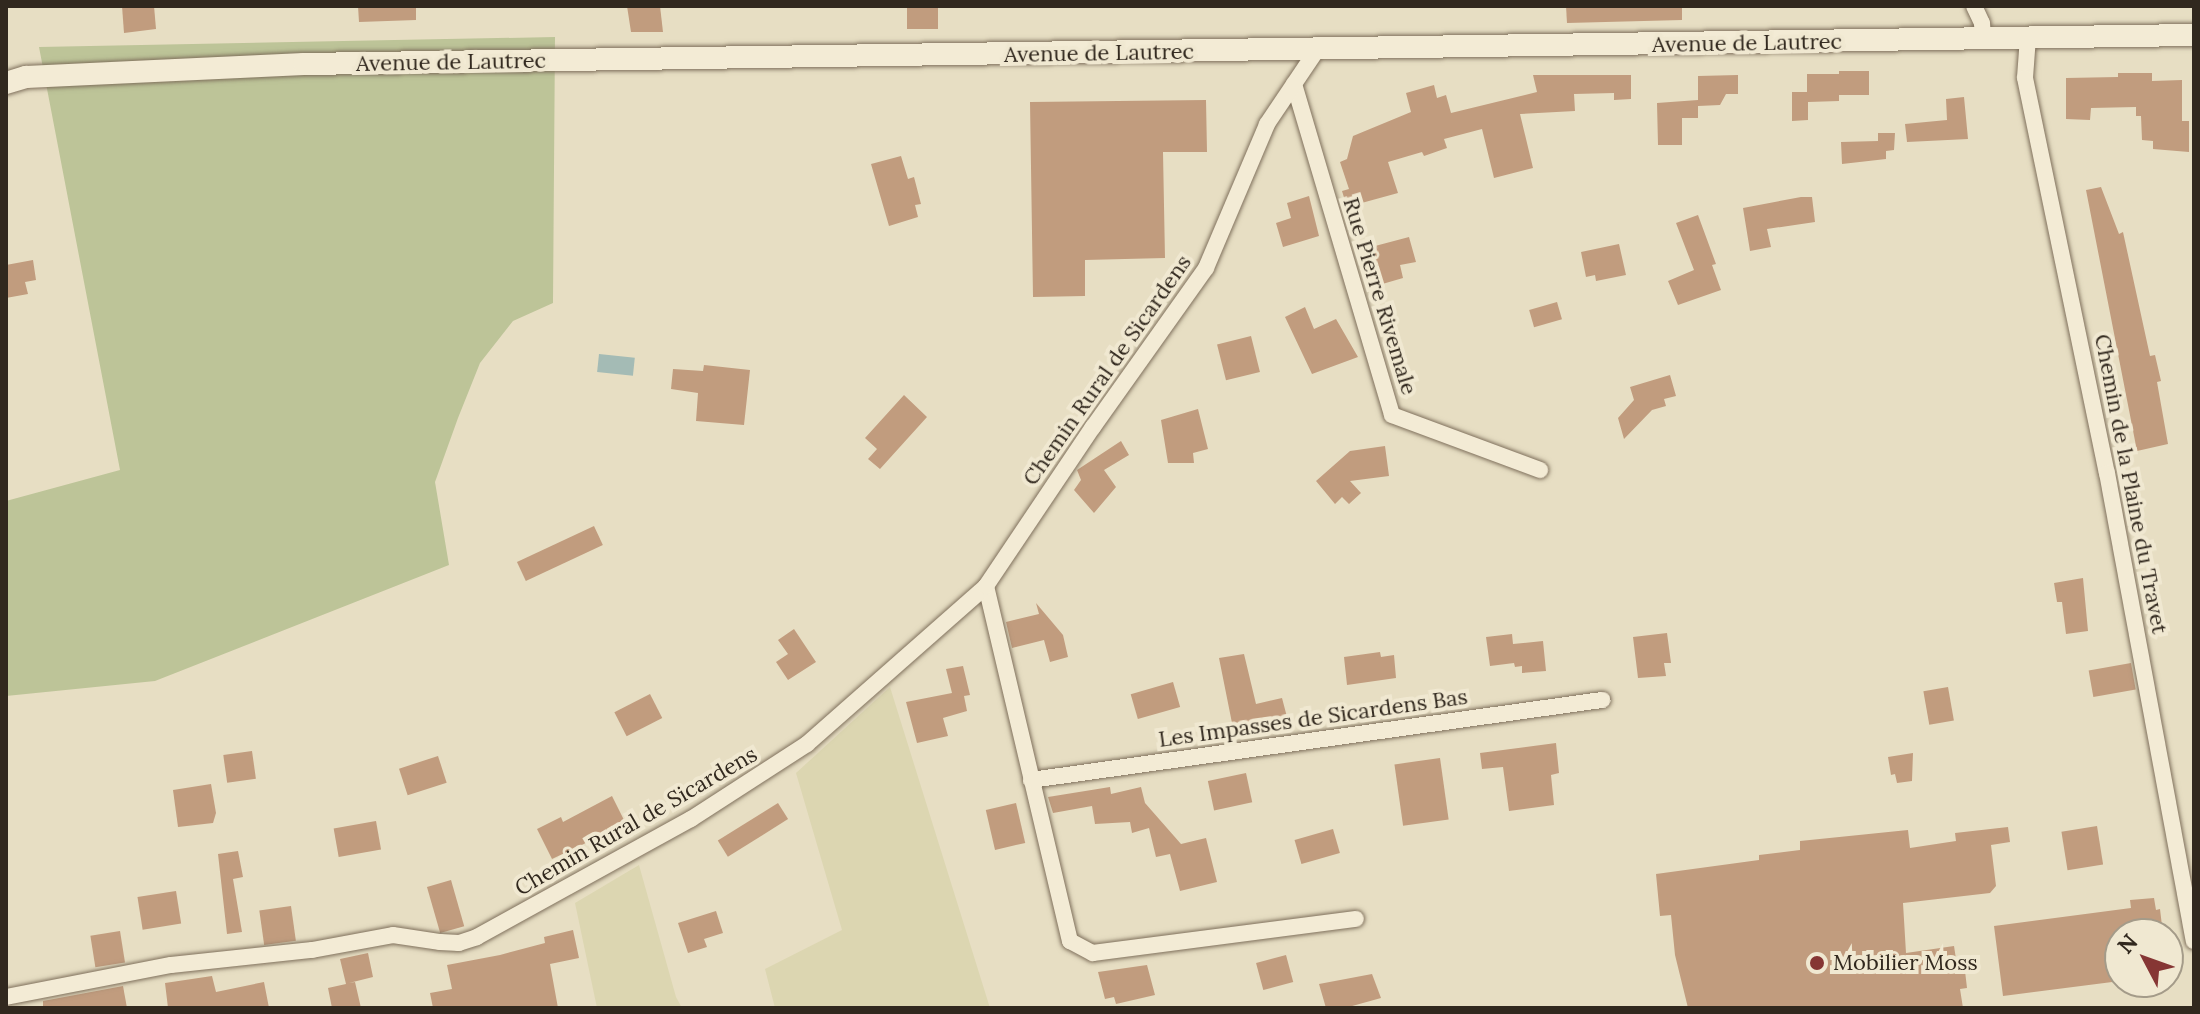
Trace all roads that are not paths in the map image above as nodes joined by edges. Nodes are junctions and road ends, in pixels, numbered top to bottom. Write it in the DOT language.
graph roads {
  1 [pos="1974,6"];
  2 [pos="2194,35"];
  3 [pos="2028,37"];
  4 [pos="1983,38"];
  5 [pos="1317,50"];
  6 [pos="6,83"];
  7 [pos="1294,84"];
  8 [pos="1540,470"];
  9 [pos="986,586"];
  10 [pos="1602,700"];
  11 [pos="1031,780"];
  12 [pos="1356,919"];
  13 [pos="2194,941"];
  14 [pos="6,997"];
  1 -- 4 [label="street"];
  2 -- 3 [label="main road, Avenue de Lautrec"];
  3 -- 4 [label="main road, Avenue de Lautrec"];
  3 -- 13 [label="street, Chemin de la Plaine du Travet"];
  4 -- 5 [label="main road, Avenue de Lautrec"];
  5 -- 6 [label="main road, Avenue de Lautrec"];
  5 -- 7 [label="street, Chemin Rural de Sicardens"];
  7 -- 8 [label="street, Rue Pierre Rivemale"];
  7 -- 9 [label="street, Chemin Rural de Sicardens"];
  9 -- 11 [label="street"];
  9 -- 14 [label="street, Chemin Rural de Sicardens"];
  10 -- 11 [label="street, Les Impasses de Sicardens Bas"];
  11 -- 12 [label="street"];
}
